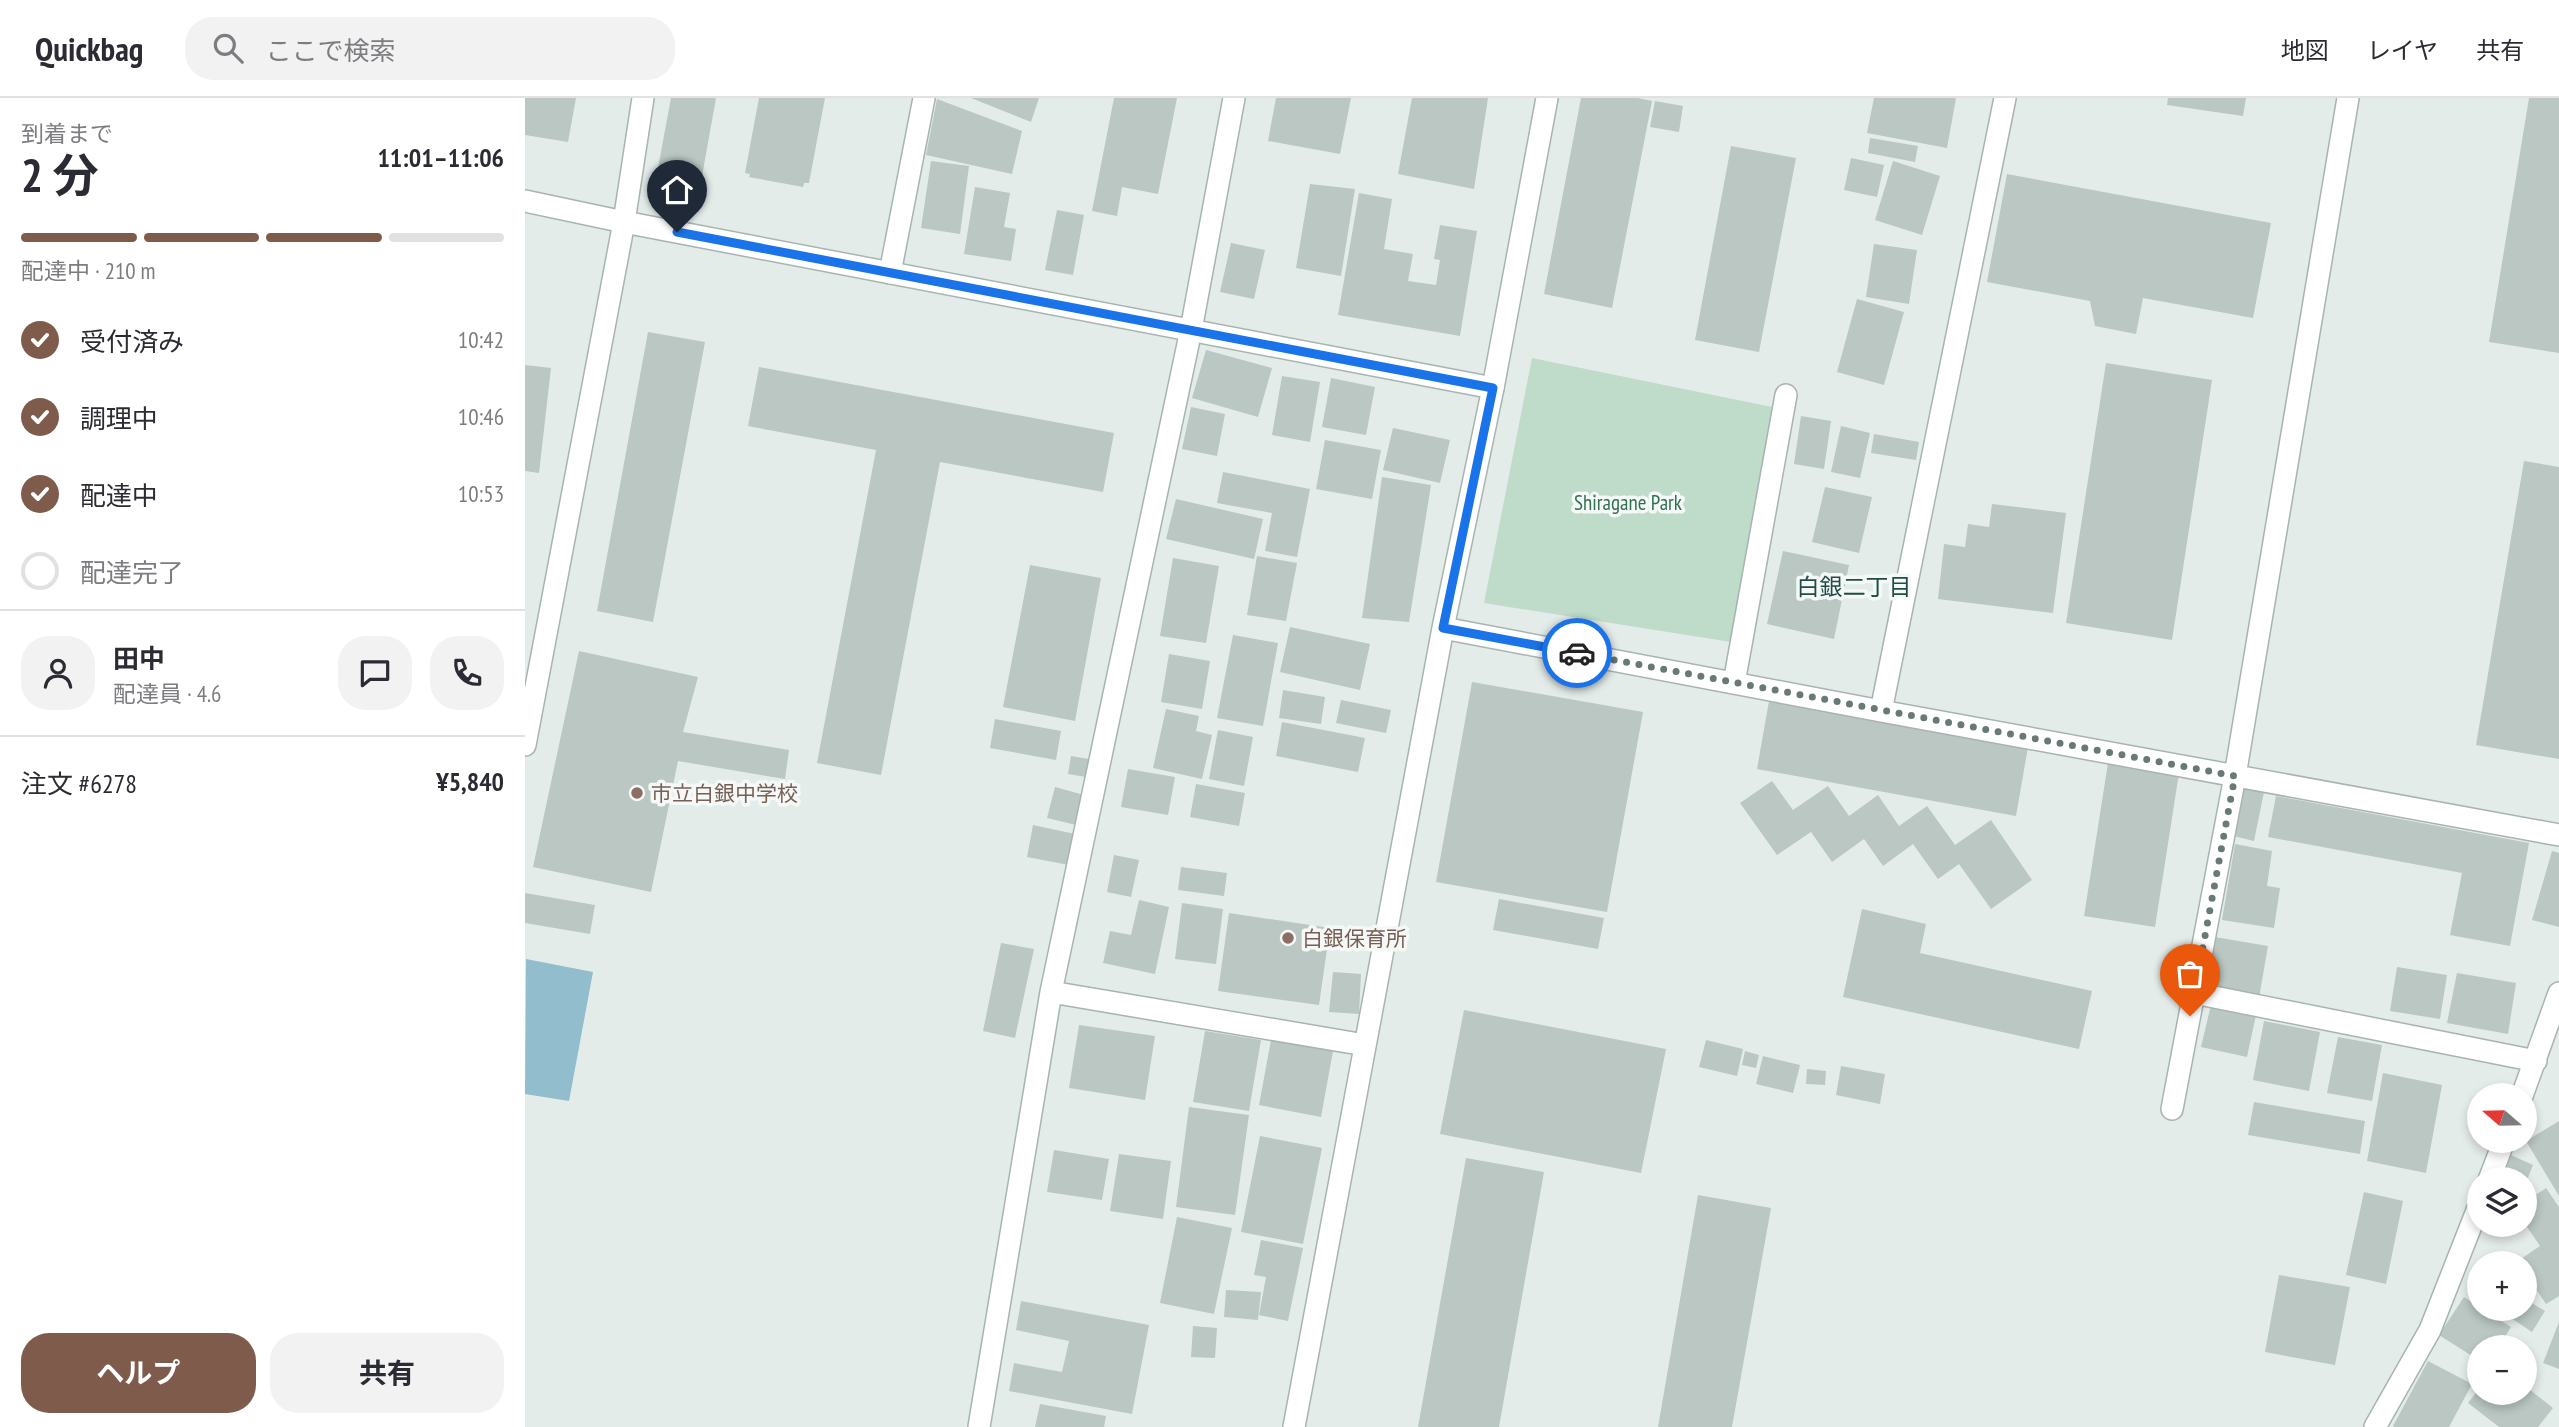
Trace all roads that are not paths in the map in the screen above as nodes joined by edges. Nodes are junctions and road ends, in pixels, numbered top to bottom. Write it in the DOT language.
graph roads {
  1 [pos="643,98"];
  2 [pos="924,98"];
  3 [pos="1234,98"];
  4 [pos="1547,98"];
  5 [pos="2005,98"];
  6 [pos="2348,98"];
  7 [pos="525,201"];
  8 [pos="624,222"];
  9 [pos="890,273"];
  10 [pos="1191,330"];
  11 [pos="1493,388"];
  12 [pos="1786,396"];
  13 [pos="1443,628"];
  14 [pos="1734,683"];
  15 [pos="1881,711"];
  16 [pos="525,746"];
  17 [pos="2235,776"];
  18 [pos="2559,835"];
  19 [pos="1051,992"];
  20 [pos="2195,993"];
  21 [pos="2559,993"];
  22 [pos="1365,1045"];
  23 [pos="2536,1062"];
  24 [pos="2527,1083"];
  25 [pos="2172,1109"];
  26 [pos="2467,1236"];
  27 [pos="979,1427"];
  28 [pos="1294,1427"];
  29 [pos="2375,1427"];
  1 -- 8 [label="street"];
  2 -- 9 [label="street"];
  3 -- 10 [label="street"];
  4 -- 11 [label="street"];
  5 -- 15 [label="street"];
  6 -- 17 [label="street"];
  7 -- 8 [label="street"];
  8 -- 9 [label="street"];
  8 -- 16 [label="street"];
  9 -- 10 [label="street"];
  10 -- 11 [label="street"];
  10 -- 19 [label="street"];
  11 -- 13 [label="street"];
  12 -- 14 [label="street"];
  13 -- 14 [label="street"];
  13 -- 22 [label="street"];
  14 -- 15 [label="street"];
  15 -- 17 [label="street"];
  17 -- 18 [label="street"];
  17 -- 20 [label="street"];
  19 -- 22 [label="street"];
  19 -- 27 [label="street"];
  20 -- 23 [label="street"];
  20 -- 25 [label="street"];
  21 -- 23 [label="street"];
  22 -- 28 [label="street"];
  23 -- 24 [label="street"];
  26 -- 29 [label="street"];
}
